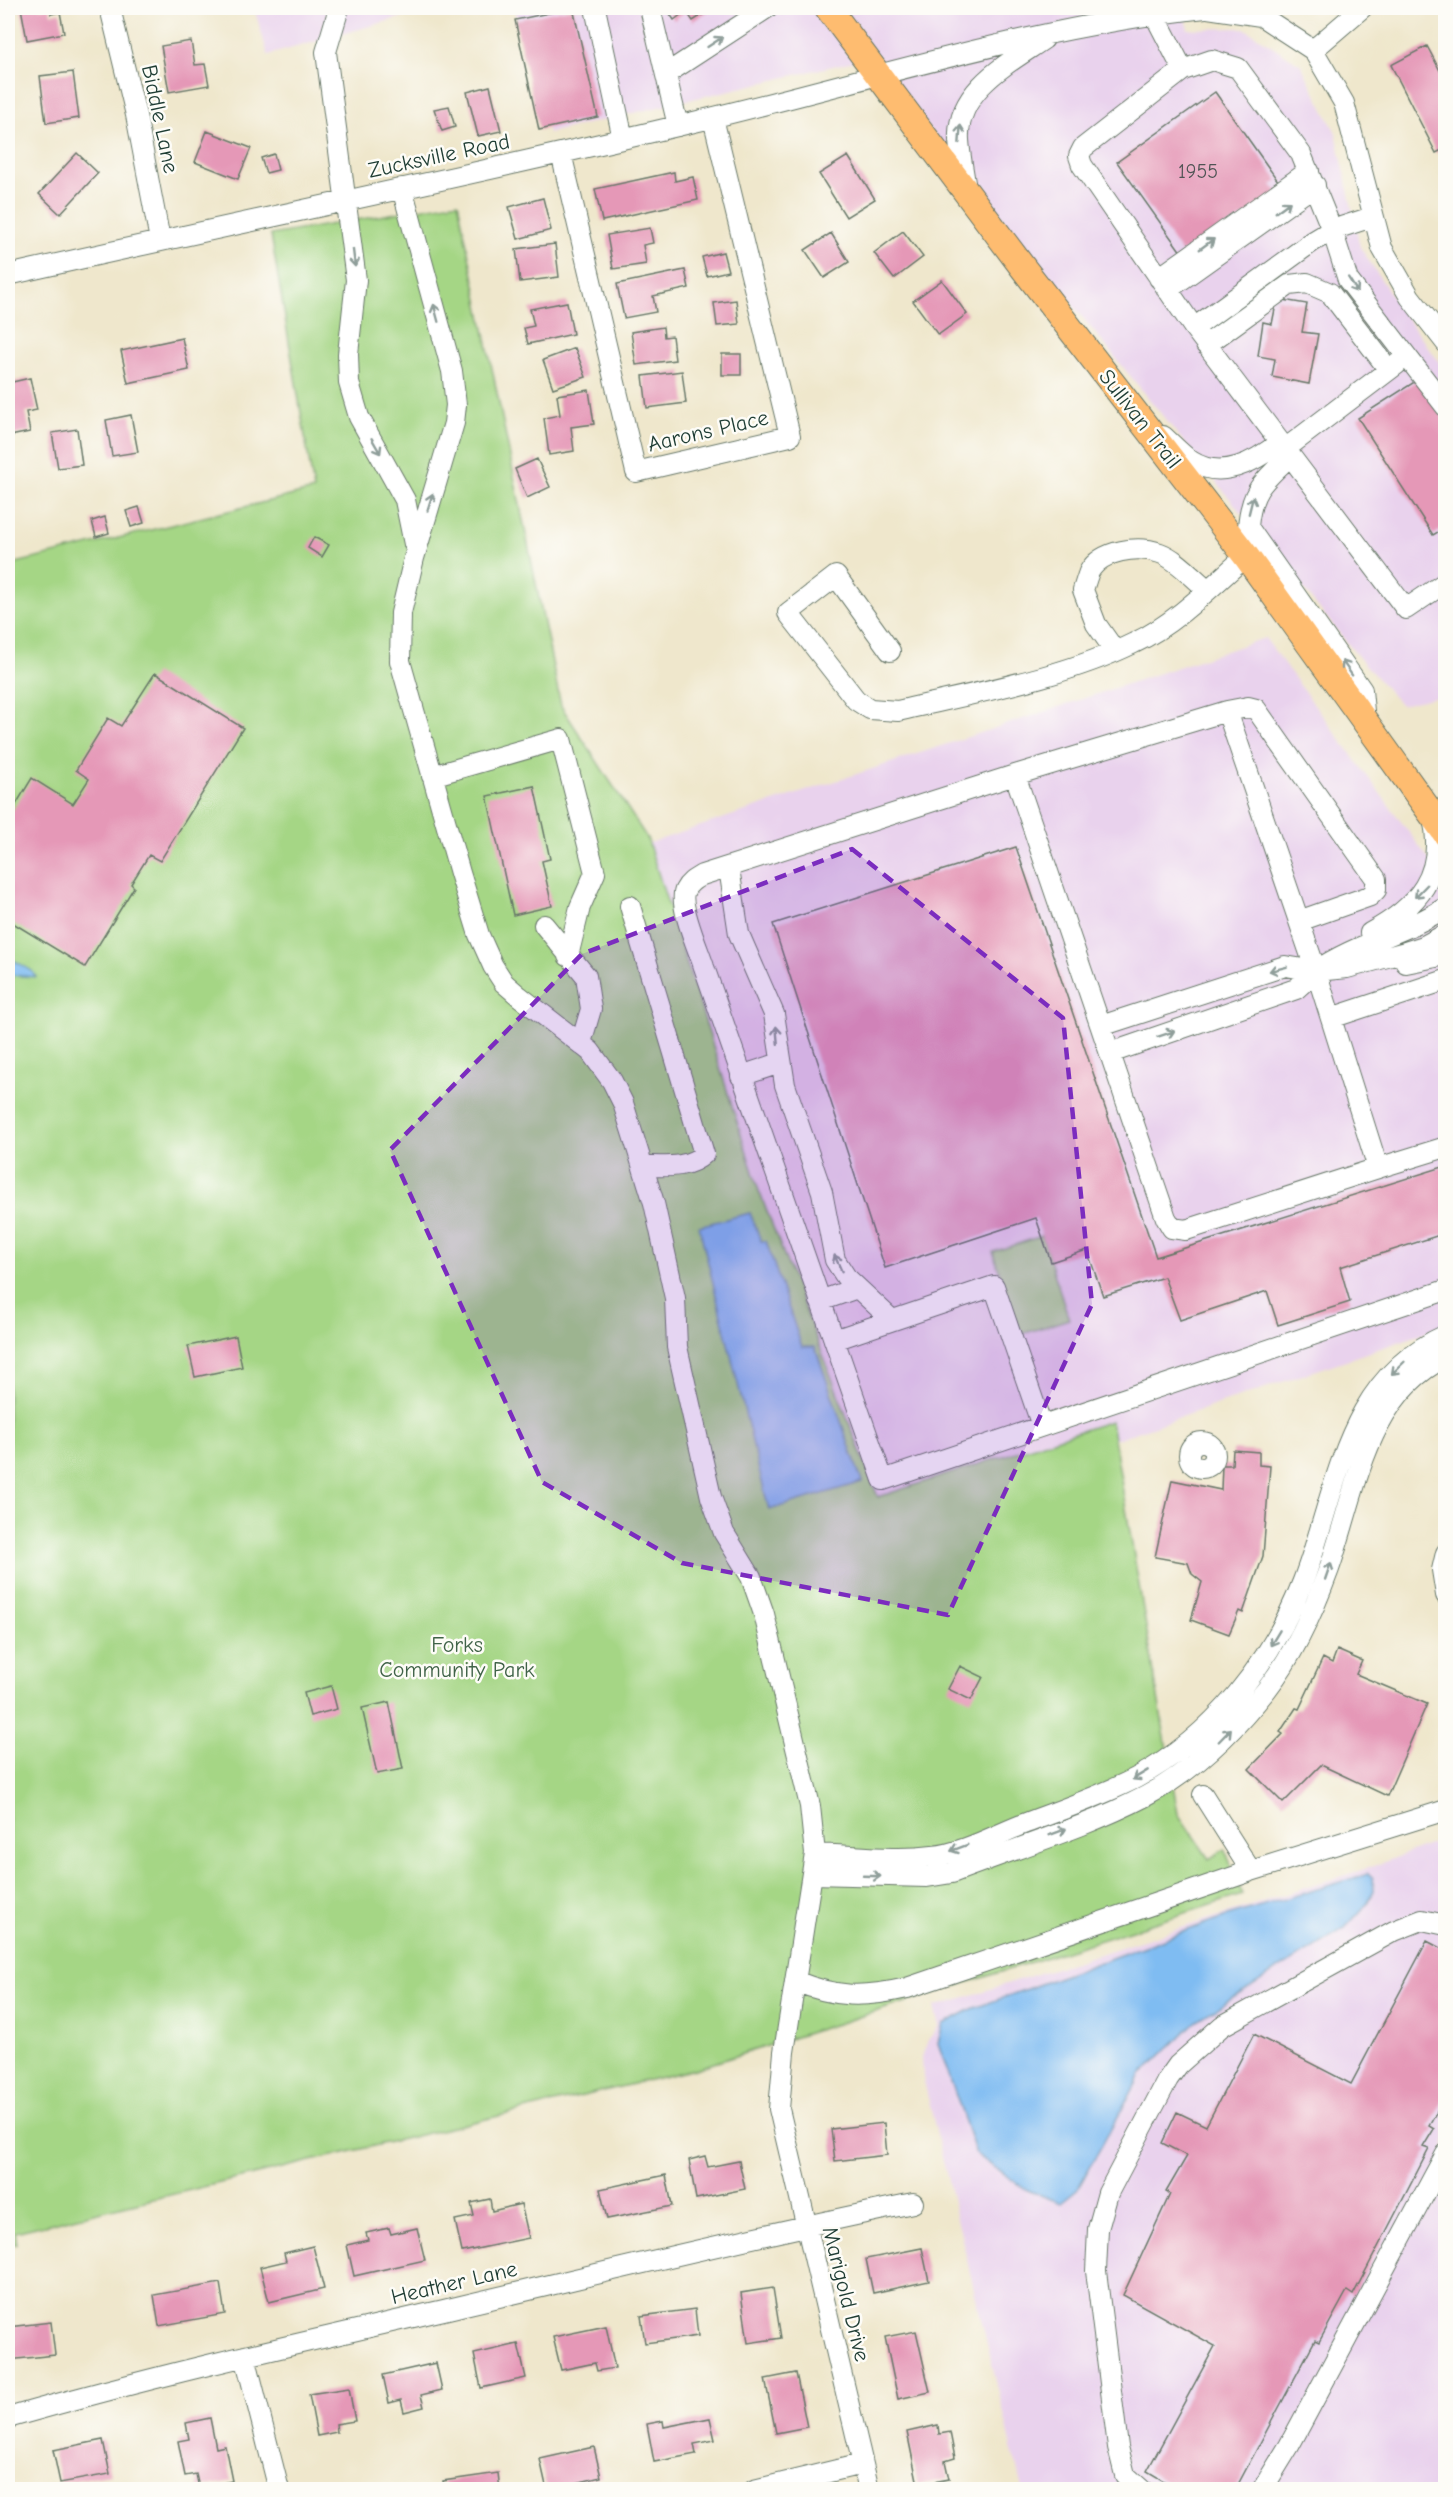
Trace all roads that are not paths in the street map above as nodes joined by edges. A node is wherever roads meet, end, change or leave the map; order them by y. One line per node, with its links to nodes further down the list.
1 (110, 8): 25 (street, Biddle Lane)
2 (339, 8): 22 (street)
3 (595, 8): 17 (street)
4 (650, 8): 13 (street)
5 (767, 8): 13 (street, one-way to 5)
6 (828, 8): 14 (main road, Sullivan Trail)
7 (1207, 8): 9 (street, Zucksville Road); 11 (street, Zucksville Road)
8 (1362, 8): 11 (street)
9 (1152, 10): 10 (street, Zucksville Road); 12 (street)
10 (1054, 32): 14 (street, Zucksville Road); 21 (street, one-way to 10)
11 (1313, 50): 23 (street)
12 (1183, 70): 19 (street); 27 (street)
13 (666, 74): 16 (street)
14 (879, 76): 15 (street, Zucksville Road); 21 (main road, Sullivan Trail)
15 (713, 118): 16 (street, Zucksville Road); 18 (street, Aarons Place)
16 (678, 126): 17 (street, Zucksville Road)
17 (623, 139): 18 (street, Zucksville Road)
18 (561, 153): 20 (street, Zucksville Road)
19 (1312, 178): 24 (street); 27 (street, one-way to 19)
20 (402, 188): 22 (street, Zucksville Road); 37 (street, one-way to 20)
21 (966, 192): 34 (main road, Sullivan Trail)
22 (347, 200): 25 (street, Zucksville Road); 37 (street, one-way to 37)
23 (1372, 217): 24 (street); 29 (street)
24 (1332, 230): 28 (street); 31 (street, one-way to 31)
25 (160, 240): 26 (street, Zucksville Road)
26 (8, 275)
27 (1163, 284): 28 (street)
28 (1194, 328): 30 (street)
29 (1446, 343)
30 (1206, 345): 32 (street); 35 (street)
31 (1405, 357): 32 (street); 33 (street)
32 (1389, 370): 35 (street)
33 (1446, 407)
34 (1131, 408): 35 (street); 36 (main road, Sullivan Trail)
35 (1285, 449): 38 (street); 43 (street, one-way to 35)
36 (1246, 556): 39 (street); 43 (main road, Sullivan Trail)
37 (414, 558): 45 (street, Marigold Drive)
38 (1446, 582)
39 (1208, 590): 41 (street); 41 (street)
40 (890, 651): 41 (street)
41 (1115, 651)
42 (1227, 711): 44 (street); 50 (street); 50 (street)
43 (1365, 722): 46 (main road, Sullivan Trail)
44 (1015, 775): 47 (street); 58 (street)
45 (432, 776): 54 (street); 59 (street, Marigold Drive)
46 (1439, 825): 55 (street, one-way to 55)
47 (729, 868): 61 (street, one-way to 47); 62 (street)
48 (630, 906): 64 (street)
49 (1446, 907): 55 (street)
50 (1299, 921): 55 (street)
51 (544, 924): 54 (street)
52 (1446, 934): 55 (street)
53 (1446, 955): 55 (street)
54 (568, 956): 59 (street)
55 (1316, 971): 57 (street); 58 (street, one-way to 58); 60 (street, one-way to 55)
56 (1446, 980): 57 (street)
57 (1331, 1018): 65 (street)
58 (1101, 1026): 60 (street)
59 (581, 1043): 64 (street, Marigold Drive)
60 (1110, 1053): 65 (street)
61 (780, 1063): 62 (street); 66 (street, one-way to 61)
62 (741, 1076): 68 (street)
63 (1446, 1147): 65 (street)
64 (644, 1166): 82 (street, Marigold Drive)
65 (1378, 1168)
66 (857, 1288): 68 (street); 69 (street)
67 (1446, 1290): 73 (street)
68 (820, 1301): 70 (street)
69 (892, 1320): 70 (street); 73 (street)
70 (834, 1340): 73 (street)
71 (1444, 1340): 74 (street, one-way to 74)
72 (1446, 1357): 75 (street)
73 (1042, 1426)
74 (1347, 1442): 75 (street); 77 (street)
75 (1367, 1449): 79 (street, one-way to 75)
76 (1446, 1553): 78 (street)
77 (1298, 1593): 79 (street); 82 (street, one-way to 82)
78 (1446, 1595)
79 (1317, 1601): 84 (street, one-way to 79)
80 (1203, 1795): 83 (street)
81 (1446, 1810): 83 (street)
82 (815, 1854): 84 (street, Marigold Drive)
83 (1251, 1871): 86 (street)
84 (813, 1874): 86 (street, Marigold Drive)
85 (1446, 1925): 96 (street)
86 (795, 1981): 89 (street, Marigold Drive)
87 (1446, 2154): 97 (street)
88 (913, 2204): 89 (street, Heather Lane)
89 (805, 2226): 90 (street, Heather Lane); 92 (street, Marigold Drive)
90 (245, 2356): 91 (street, Heather Lane); 93 (street)
91 (8, 2418)
92 (862, 2464): 94 (street); 95 (street, Marigold Drive)
93 (279, 2490)
94 (754, 2490)
95 (869, 2490)
96 (1142, 2490)
97 (1262, 2490)

